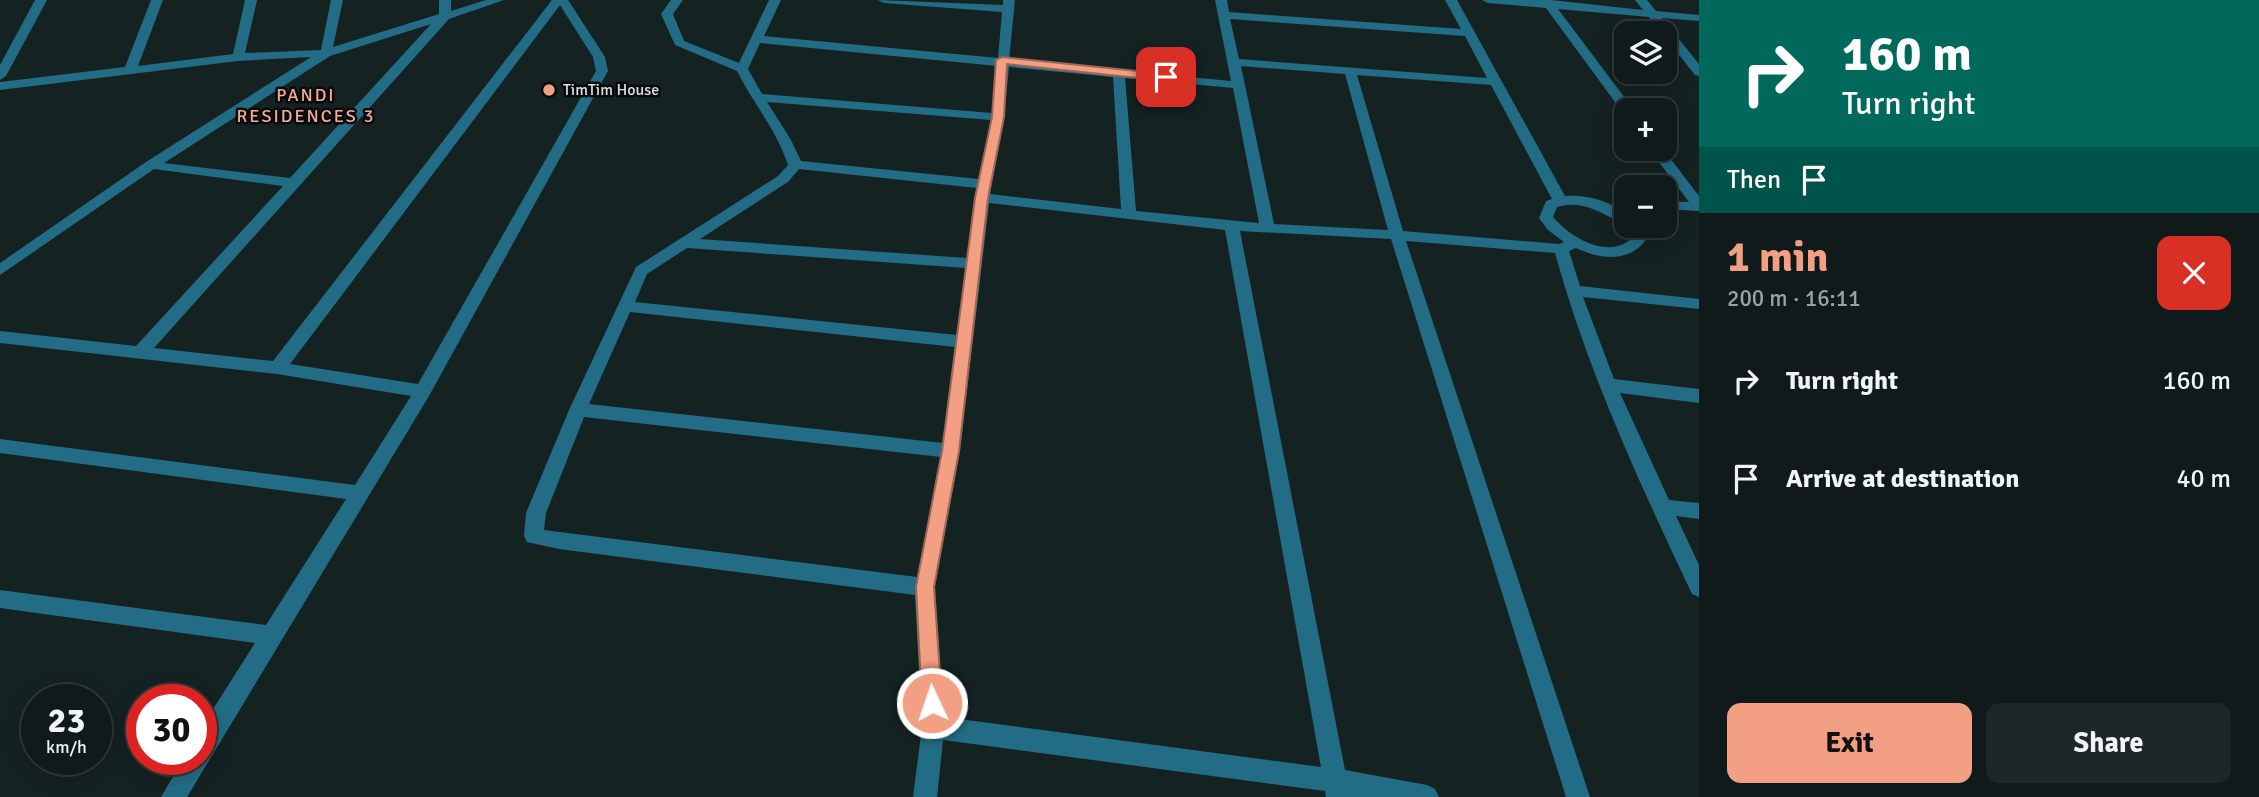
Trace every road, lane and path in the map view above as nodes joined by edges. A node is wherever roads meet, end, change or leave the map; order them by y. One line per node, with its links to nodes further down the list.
1 (41, 0): 32 (street)
2 (157, 0): 28 (street)
3 (251, 0): 24 (street)
4 (337, 0): 23 (street)
5 (445, 0): 19 (street)
6 (498, 0): 19 (street)
7 (560, 0): 63 (street); 65 (street)
8 (677, 0): 27 (street)
9 (775, 0): 22 (street)
10 (884, 0): 16 (street)
11 (1221, 0): 18 (street)
12 (1451, 0): 21 (street)
13 (1488, 0): 15 (street)
14 (1641, 0): 17 (street)
15 (1547, 3): 17 (street); 37 (street)
16 (1008, 5): 25 (street)
17 (1652, 14): 20 (street); 30 (street)
18 (1225, 15): 21 (street); 26 (street)
19 (445, 16): 23 (street); 42 (street)
20 (1699, 18)
21 (1470, 33): 33 (street)
22 (758, 39): 25 (street); 27 (street)
23 (326, 53): 24 (street); 40 (street)
24 (237, 57): 28 (street)
25 (1002, 60): 31 (street); 38 (street)
26 (1233, 62): 29 (street); 34 (street)
27 (742, 69): 36 (street)
28 (130, 71): 35 (street)
29 (1350, 72): 33 (street); 51 (street)
30 (1699, 72)
31 (1119, 73): 34 (street); 48 (street)
32 (0, 76)
33 (1495, 82): 44 (street)
34 (1236, 85): 50 (street)
35 (0, 86)
36 (756, 97): 38 (street); 41 (street)
37 (1619, 98)
38 (998, 117): 43 (street)
39 (1665, 161): 46 (street)
40 (151, 165): 42 (street); 56 (street)
41 (795, 165): 43 (street); 53 (street)
42 (293, 183): 62 (street)
43 (983, 191): 48 (street); 55 (street)
44 (1560, 200): 47 (street); 54 (street)
45 (1677, 205): 46 (street)
46 (1699, 206)
47 (1614, 211)
48 (1129, 215): 49 (street)
49 (1231, 226): 50 (street); 80 (street)
50 (1266, 226): 51 (street)
51 (1397, 235): 54 (street); 84 (street)
52 (1637, 238): 54 (street)
53 (682, 243): 55 (street); 59 (street)
54 (1568, 246): 57 (street)
55 (975, 264): 61 (street)
56 (0, 270)
57 (1572, 291): 58 (street); 64 (street)
58 (1699, 304)
59 (624, 306): 61 (street); 67 (street)
60 (0, 337): 62 (street)
61 (964, 342): 69 (street)
62 (140, 353): 63 (street)
63 (277, 368): 65 (street)
64 (1609, 385): 66 (street); 71 (street)
65 (423, 391): 70 (street)
66 (1699, 396)
67 (578, 410): 69 (street); 73 (street)
68 (0, 446): 70 (street)
69 (951, 451): 73 (street)
70 (359, 493): 76 (street)
71 (1664, 507): 72 (street); 74 (street)
72 (1699, 511)
73 (925, 587): 78 (street)
74 (1699, 588)
75 (0, 599): 76 (street)
76 (272, 636): 77 (street)
77 (217, 725)
78 (933, 727): 80 (street); 82 (street)
79 (187, 775): 81 (street)
80 (1336, 788): 83 (street)
81 (173, 797)
82 (925, 797)
83 (1427, 797)
84 (1578, 797)

